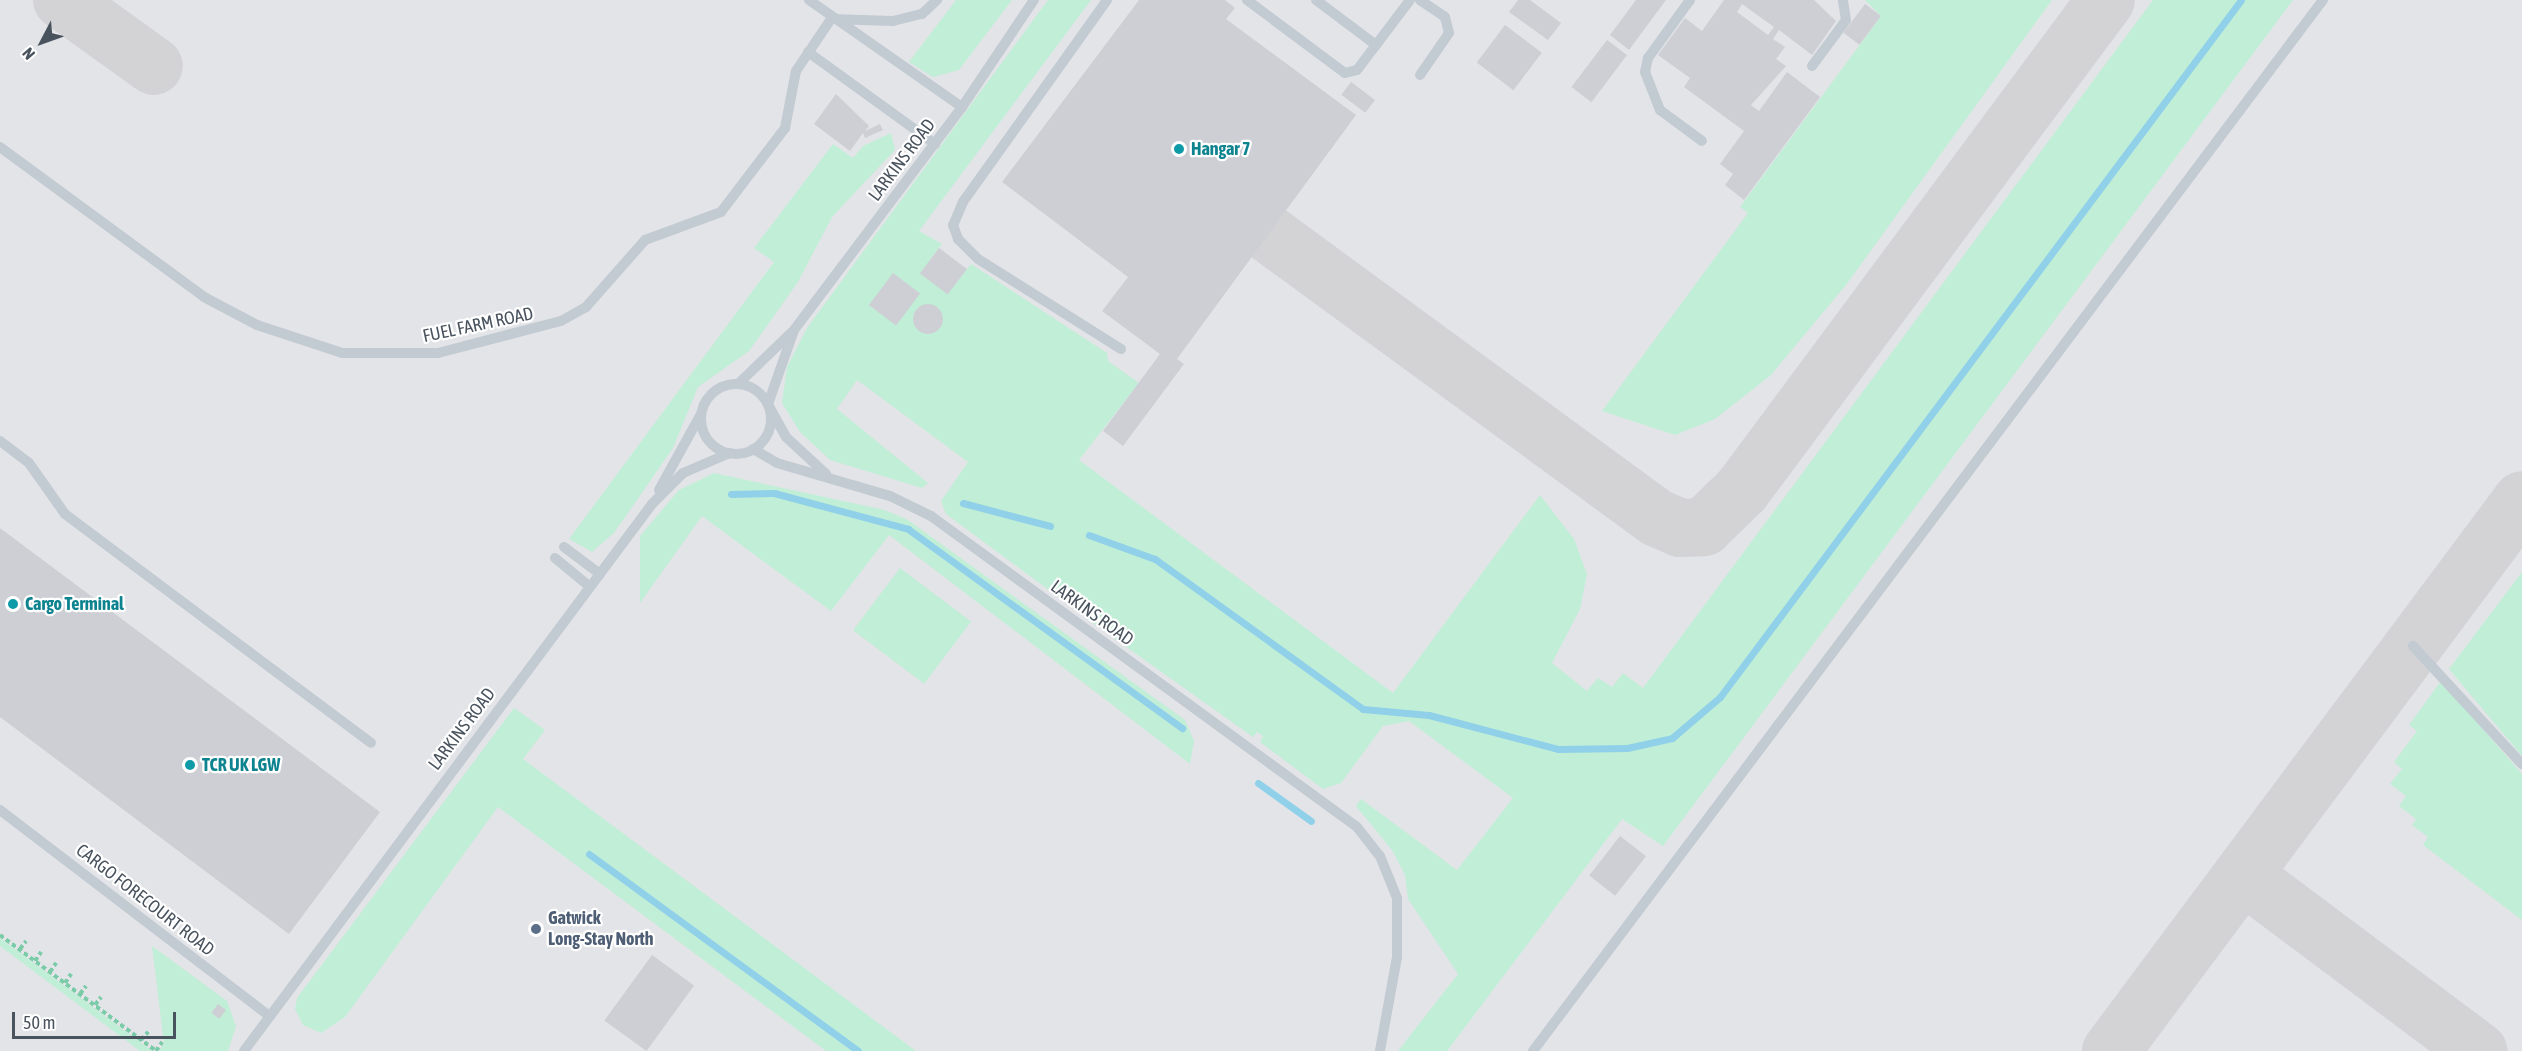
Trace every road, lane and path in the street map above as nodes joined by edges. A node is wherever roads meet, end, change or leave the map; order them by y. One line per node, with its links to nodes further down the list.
1 (809, 0): 12 (lane)
2 (937, 0): 12 (lane)
3 (1034, 0): 17 (lane, LARKINS ROAD)
4 (1107, 0): 22 (lane)
5 (1247, 0): 13 (lane)
6 (1316, 0): 13 (lane)
7 (1410, 0): 13 (lane)
8 (1420, 0): 16 (lane)
9 (1690, 0): 18 (lane)
10 (1843, 0): 15 (lane)
11 (2323, 0): 59 (lane)
12 (831, 19): 14 (lane, FUEL FARM ROAD); 17 (lane)
13 (1376, 45)
14 (808, 52): 19 (lane); 20 (lane, FUEL FARM ROAD)
15 (1812, 66)
16 (1420, 75)
17 (962, 107): 19 (lane, LARKINS ROAD)
18 (1702, 141)
19 (934, 144): 21 (lane, LARKINS ROAD)
20 (0, 147)
21 (794, 330): 23 (lane); 24 (lane, LARKINS ROAD)
22 (1121, 349)
23 (738, 384): 24 (lane); 25 (lane)
24 (768, 404): 27 (lane); 29 (lane)
25 (701, 414): 28 (lane); 30 (lane)
26 (0, 441): 36 (lane)
27 (753, 449): 28 (lane); 29 (lane, LARKINS ROAD)
28 (729, 453): 30 (lane, LARKINS ROAD)
29 (833, 479): 58 (lane, LARKINS ROAD)
30 (652, 504): 33 (lane, LARKINS ROAD)
31 (564, 547): 33 (lane)
32 (555, 558): 34 (lane)
33 (600, 574): 34 (lane, LARKINS ROAD)
34 (590, 587): 52 (lane, LARKINS ROAD)
35 (2413, 646): 37 (lane)
36 (372, 743)
37 (2522, 764)
38 (0, 810): 52 (lane, CARGO FORECOURT ROAD)
39 (0, 934): 41 (path)
40 (26, 941): 41 (path)
41 (20, 950): 43 (path)
42 (41, 952): 43 (path)
43 (35, 961): 45 (path)
44 (56, 963): 45 (path)
45 (50, 972): 47 (path)
46 (71, 974): 47 (path)
47 (65, 983): 49 (path)
48 (86, 986): 49 (path)
49 (80, 994): 51 (path)
50 (101, 997): 51 (path)
51 (95, 1005): 54 (path)
52 (268, 1016): 57 (lane, LARKINS ROAD)
53 (148, 1032): 54 (path)
54 (141, 1040): 56 (path)
55 (162, 1042): 56 (path)
56 (156, 1051)
57 (244, 1051)
58 (1380, 1051)
59 (1533, 1051)

